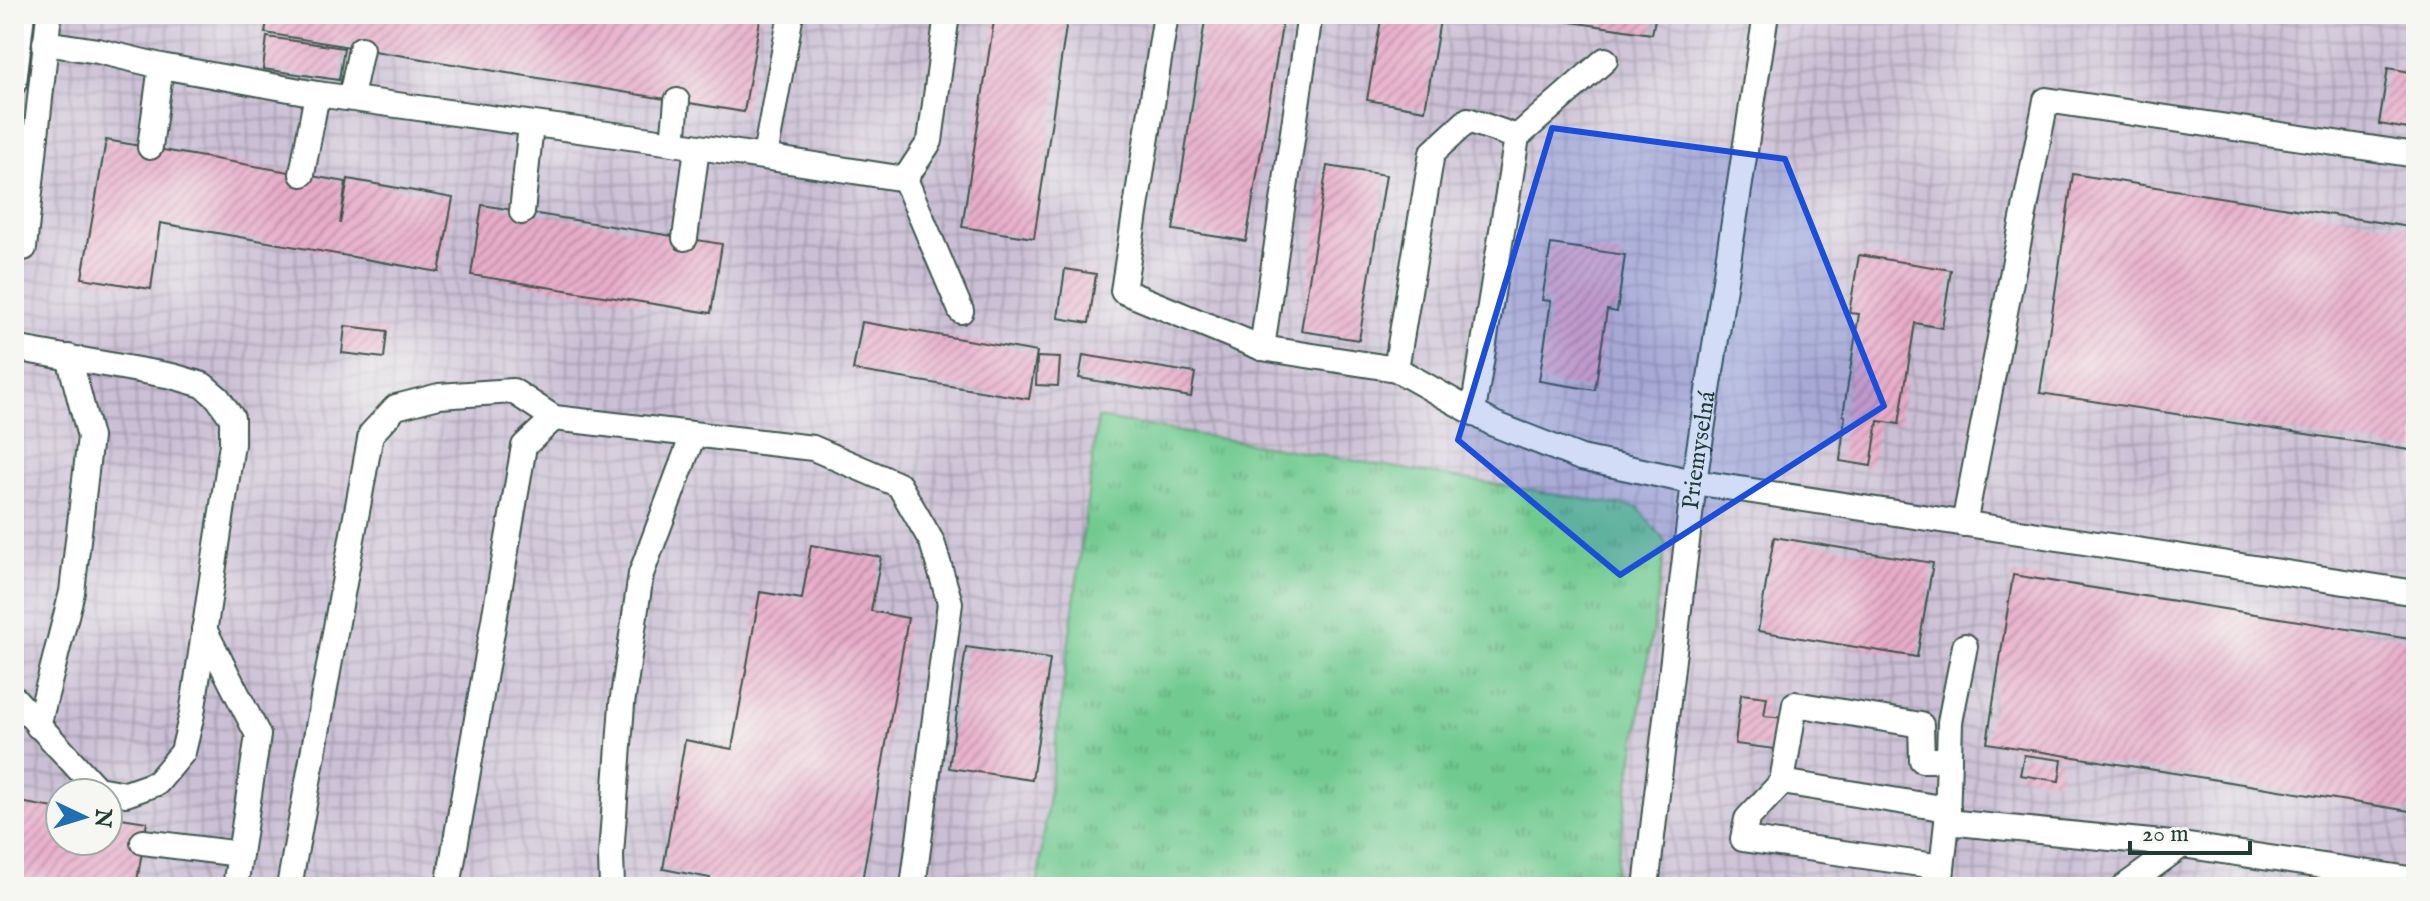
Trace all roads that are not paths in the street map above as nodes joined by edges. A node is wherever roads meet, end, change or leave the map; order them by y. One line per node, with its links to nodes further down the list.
1 (22, 14): 12 (lane)
2 (49, 14): 8 (lane)
3 (791, 14): 22 (lane)
4 (947, 14): 24 (lane)
5 (1166, 14): 30 (lane)
6 (1310, 14): 30 (lane)
7 (1766, 14): 36 (lane, Priemyselná)
8 (45, 43): 11 (lane); 27 (lane)
9 (361, 49): 14 (lane)
10 (1605, 60): 17 (lane)
11 (161, 66): 13 (lane); 19 (lane)
12 (14, 83)
13 (317, 94): 14 (lane); 23 (lane)
14 (351, 97): 16 (lane)
15 (677, 101): 18 (lane)
16 (531, 124): 18 (lane); 25 (lane)
17 (1517, 137): 32 (lane); 33 (lane)
18 (673, 143): 20 (lane)
19 (150, 147)
20 (697, 148): 22 (lane); 26 (lane)
21 (2416, 155): 37 (lane)
22 (765, 156): 24 (lane)
23 (302, 174)
24 (905, 179): 28 (lane)
25 (522, 212)
26 (685, 238)
27 (24, 248)
28 (961, 311)
29 (14, 348): 31 (lane)
30 (1262, 348): 32 (lane)
31 (69, 357): 39 (lane); 42 (lane)
32 (1396, 369): 33 (lane)
33 (1473, 412): 36 (lane)
34 (554, 418): 35 (lane); 52 (lane); 53 (lane)
35 (693, 435): 54 (lane); 55 (lane)
36 (1694, 482): 37 (lane); 56 (lane, Priemyselná)
37 (1964, 524): 38 (lane)
38 (2416, 593)
39 (204, 629): 42 (lane); 48 (lane)
40 (1965, 646): 43 (lane)
41 (14, 698): 42 (lane)
42 (38, 726)
43 (1949, 760): 44 (lane); 45 (lane)
44 (1782, 782): 45 (lane); 49 (lane)
45 (1948, 816): 47 (lane); 49 (lane)
46 (143, 842): 48 (lane)
47 (2182, 845): 50 (lane); 57 (lane)
48 (240, 854): 51 (lane)
49 (1941, 877)
50 (2416, 880)
51 (235, 887)
52 (289, 887)
53 (448, 887)
54 (612, 887)
55 (913, 887)
56 (1646, 887)
57 (2124, 887)

